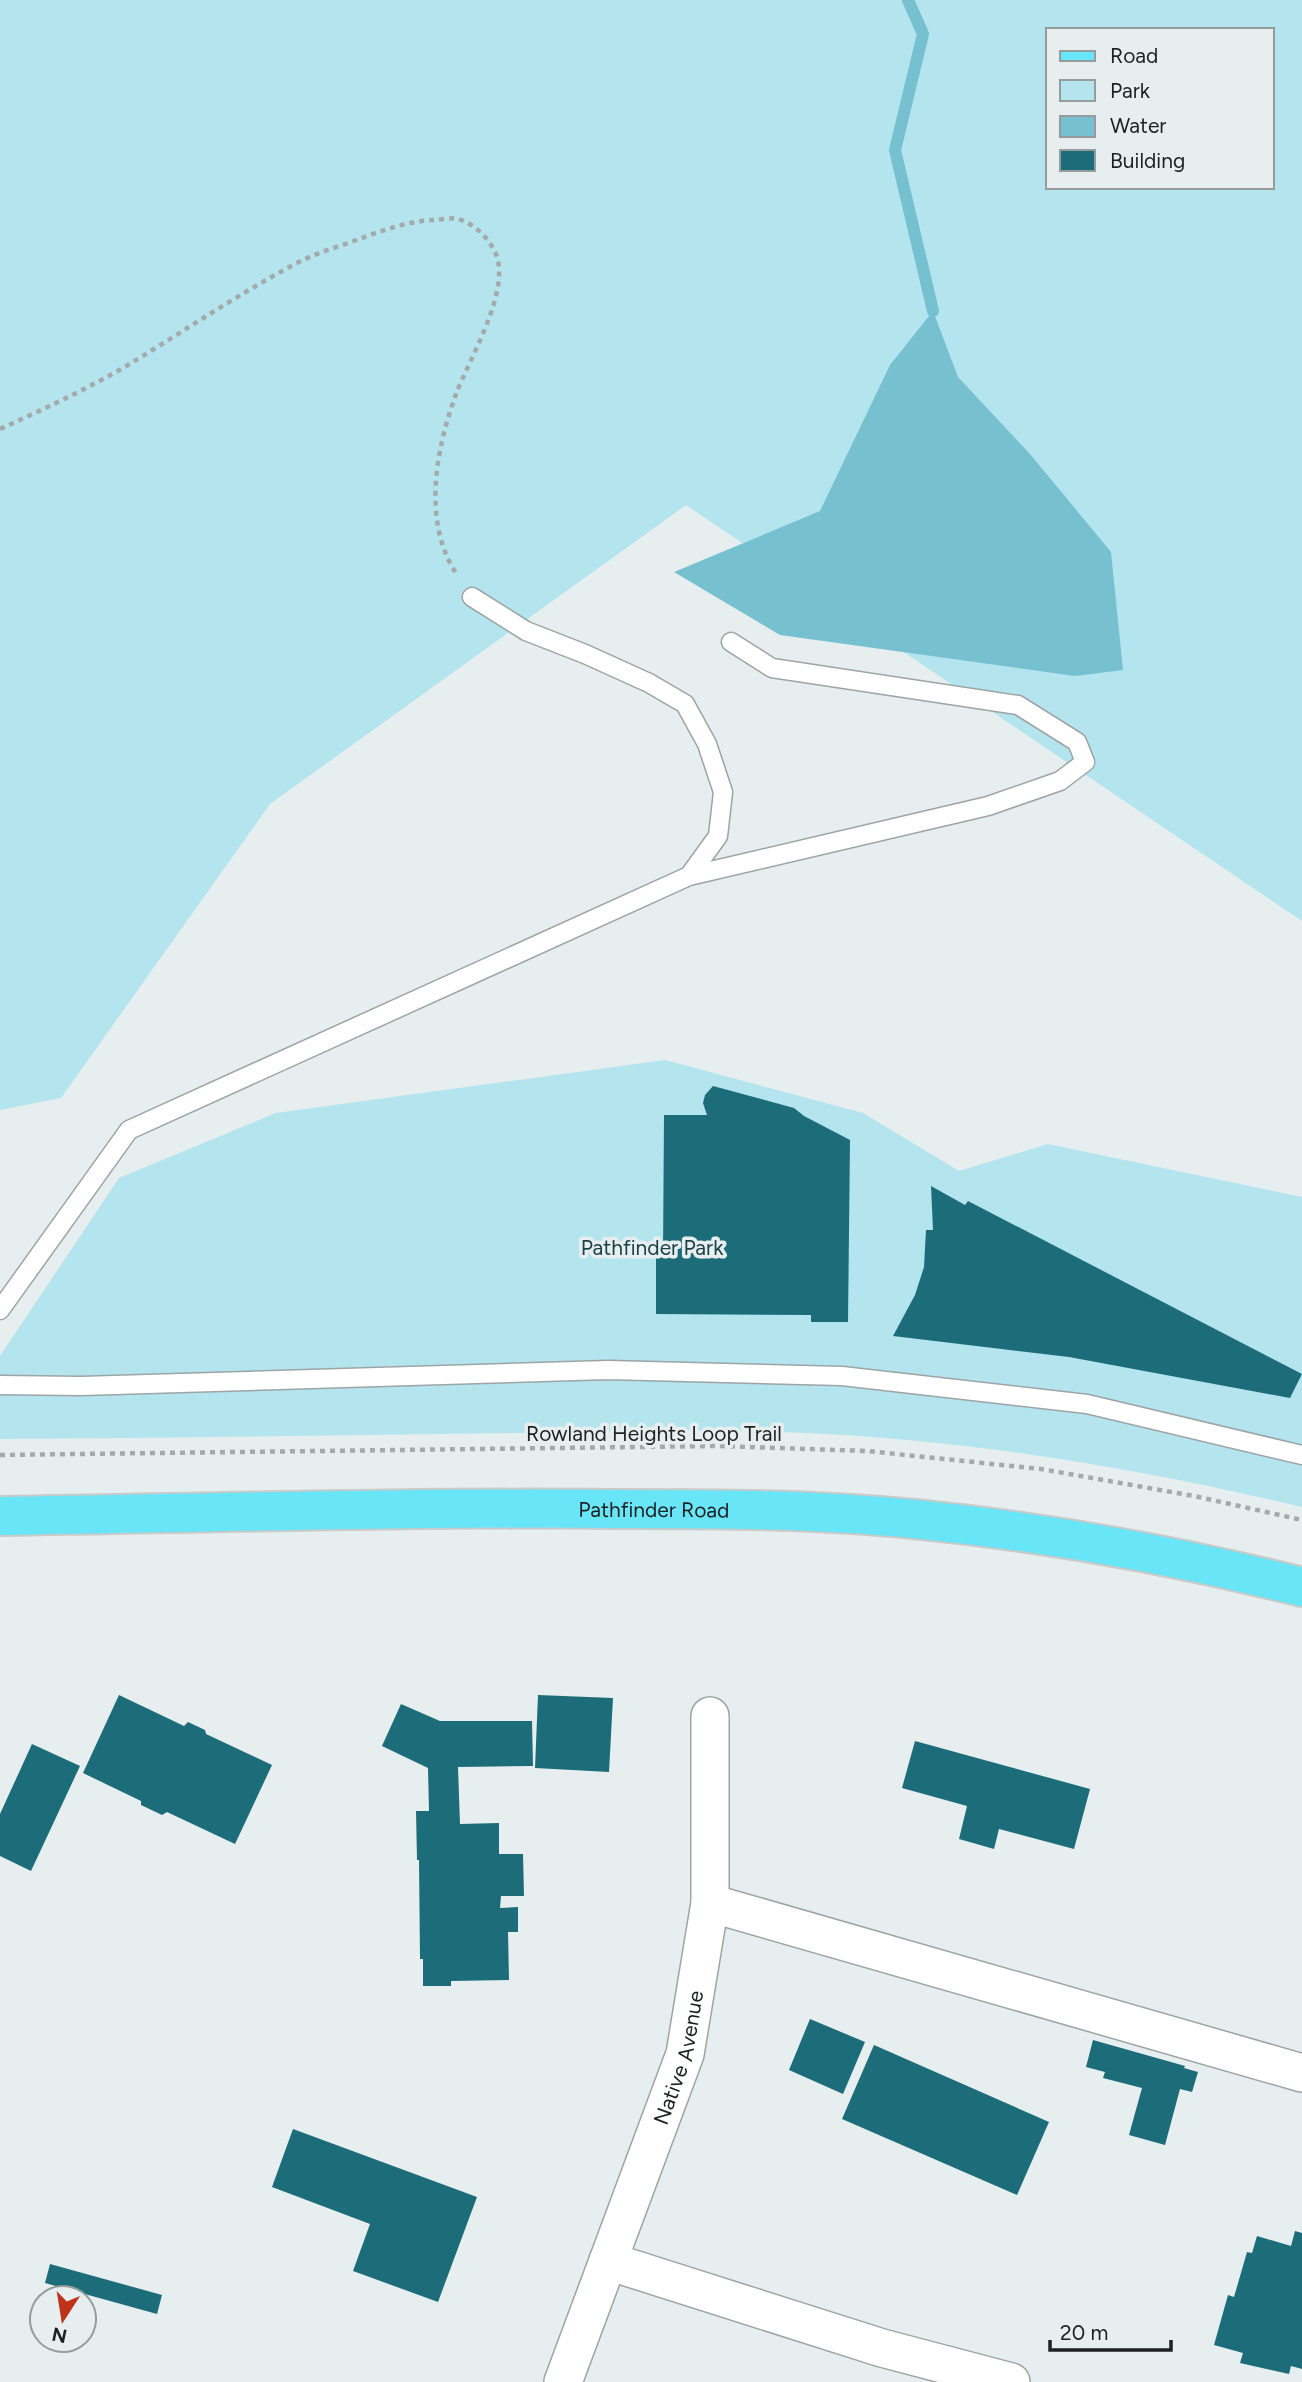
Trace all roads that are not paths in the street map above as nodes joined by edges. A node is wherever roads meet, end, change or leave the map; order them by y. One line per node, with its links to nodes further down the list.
1 (472, 597): 3 (lane)
2 (730, 642): 3 (lane)
3 (689, 876): 4 (lane)
4 (0, 1310)
5 (0, 1385): 6 (lane)
6 (1302, 1455)
7 (0, 1516): 8 (main road, Pathfinder Road)
8 (1302, 1587)
9 (710, 1716): 10 (street, Native Avenue)
10 (710, 1903): 11 (street); 12 (street, Native Avenue)
11 (1302, 2073)
12 (608, 2261): 13 (street, Native Avenue); 14 (street)
13 (563, 2382)
14 (1011, 2382)

